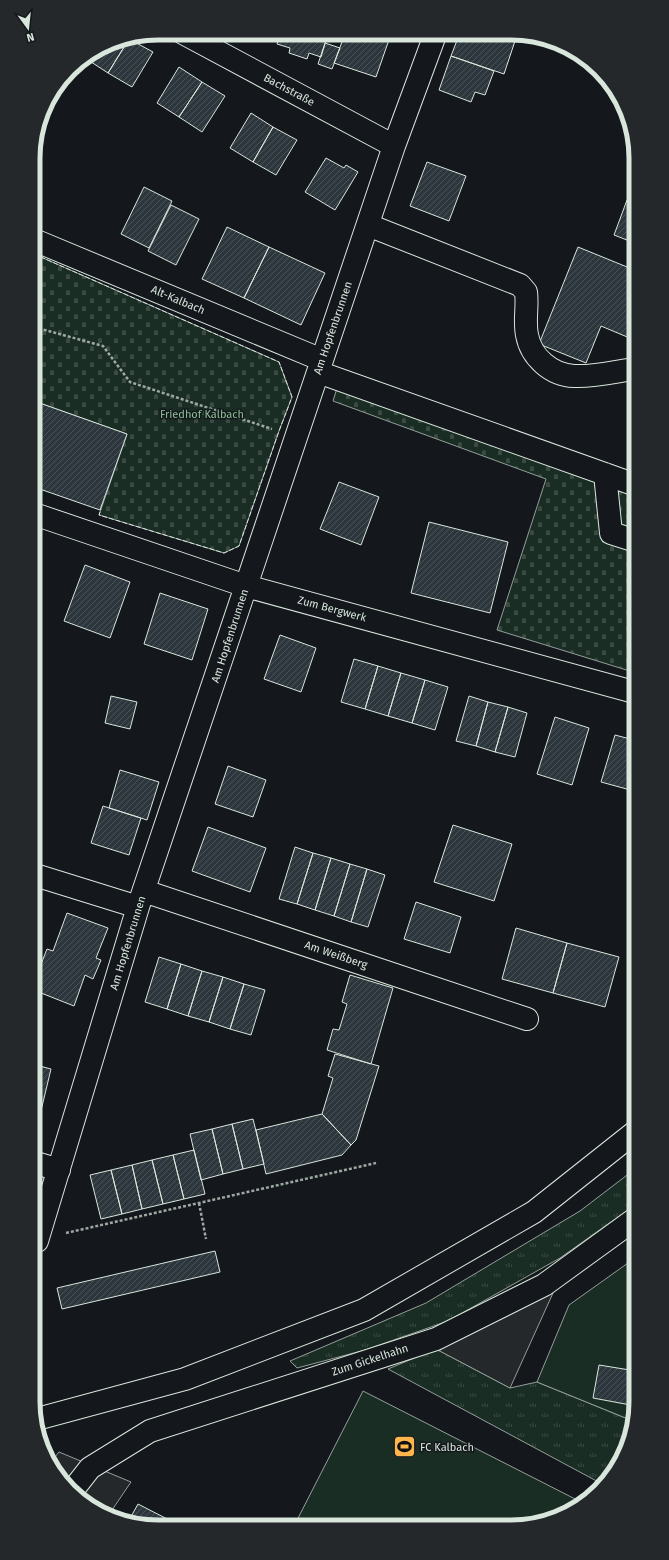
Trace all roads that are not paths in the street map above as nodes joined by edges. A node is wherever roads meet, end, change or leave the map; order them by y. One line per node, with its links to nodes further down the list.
1 (196, 40): 3 (street, Bachstraße)
2 (433, 40): 3 (street, Am Hopfenbrunnen)
3 (394, 146): 4 (street, Am Hopfenbrunnen)
4 (368, 225): 6 (street, Am Hopfenbrunnen); 7 (street)
5 (40, 243): 6 (street, Alt-Kalbach)
6 (320, 366): 8 (street, Alt-Kalbach); 12 (street, Am Hopfenbrunnen)
7 (629, 370)
8 (605, 474): 9 (street, Alt-Kalbach); 11 (street)
9 (629, 483)
10 (40, 516): 12 (street, Zum Bergwerk)
11 (629, 539)
12 (246, 586): 13 (street, Zum Bergwerk); 15 (street, Am Hopfenbrunnen)
13 (629, 691)
14 (40, 876): 15 (street, Am Weißberg)
15 (141, 899): 16 (street, Am Weißberg); 19 (street, Am Hopfenbrunnen)
16 (527, 1019)
17 (629, 1137): 22 (street)
18 (40, 1163): 19 (street)
19 (59, 1170): 21 (street, Am Hopfenbrunnen)
20 (629, 1223): 23 (street, Zum Gickelhahn)
21 (40, 1231)
22 (41, 1418)
23 (76, 1487)

